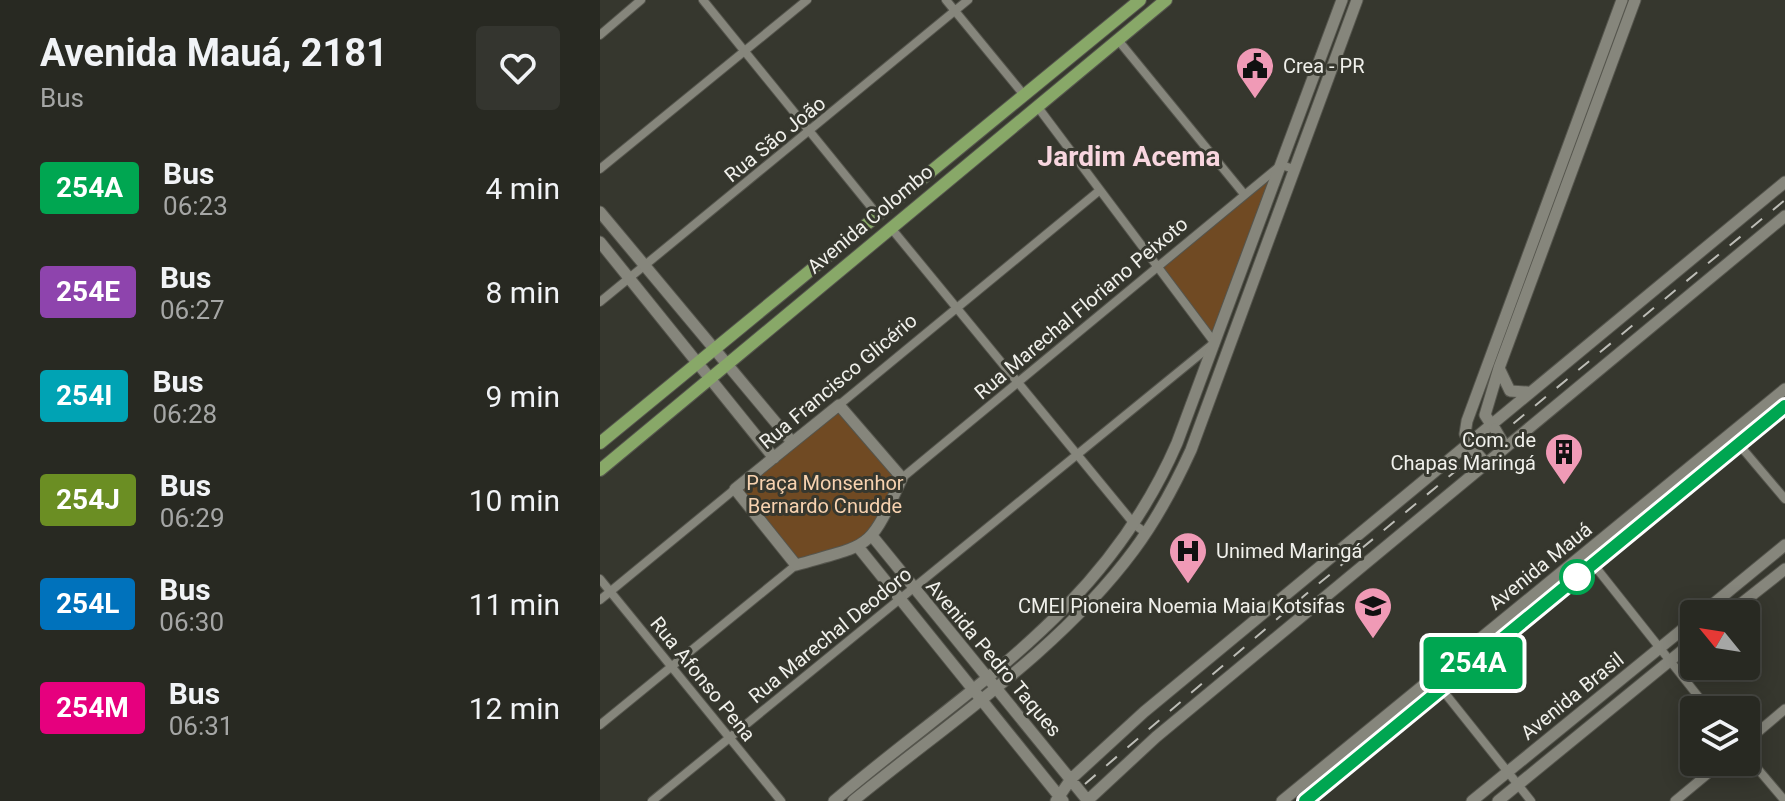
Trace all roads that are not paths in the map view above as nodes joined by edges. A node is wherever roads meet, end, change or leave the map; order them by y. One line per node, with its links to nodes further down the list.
1 (641, 0): 14 (street)
2 (703, 0): 17 (street)
3 (807, 0): 17 (street)
4 (946, 0): 12 (street)
5 (968, 0): 12 (street, Rua São João)
6 (1166, 0): 13 (main road, Avenida Colombo)
7 (1342, 0): 23 (main road)
8 (1357, 0): 26 (main road)
9 (1622, 0): 16 (main road)
10 (1635, 0): 16 (main road)
11 (1138, 2): 13 (main road); 18 (main road, Avenida Colombo)
12 (955, 11): 18 (street); 20 (street, Rua São João)
13 (1137, 25): 15 (main road, Avenida Colombo)
14 (600, 35)
15 (1118, 40): 19 (main road, Avenida Colombo); 30 (street)
16 (1610, 51): 39 (main road)
17 (745, 52): 20 (street); 25 (street)
18 (1024, 95): 21 (main road, Avenida Colombo)
19 (1037, 106): 24 (main road, Avenida Colombo); 29 (street)
20 (811, 131): 32 (street); 37 (street, Rua São João)
21 (955, 152): 22 (main road, Avenida Colombo); 24 (main road)
22 (944, 161): 27 (main road); 32 (main road, Avenida Colombo)
23 (1281, 165): 26 (street); 30 (street, Rua Marechal Floriano Peixoto); 42 (main road)
24 (964, 167): 27 (main road, Avenida Colombo)
25 (600, 169)
26 (1294, 169): 43 (main road)
27 (953, 176): 34 (main road, Avenida Colombo)
28 (1785, 182): 51 (main road)
29 (1100, 190): 36 (street); 41 (street, Rua Francisco Glicério)
30 (1244, 194): 36 (street, Rua Marechal Floriano Peixoto)
31 (600, 212): 37 (main road)
32 (876, 213): 44 (main road, Avenida Colombo)
33 (1785, 216): 59 (main road)
34 (891, 228): 41 (street); 46 (main road, Avenida Colombo)
35 (600, 242): 38 (main road)
36 (1156, 265): 42 (street); 49 (street, Rua Marechal Floriano Peixoto)
37 (644, 266): 38 (street, Rua São João); 44 (main road)
38 (629, 278): 40 (street, Rua São João); 45 (main road)
39 (1522, 292): 47 (main road); 58 (main road)
40 (600, 302)
41 (956, 307): 49 (street); 52 (street, Rua Francisco Glicério)
42 (1214, 342): 43 (street); 61 (street, Rua Marechal Deodoro); 68 (main road)
43 (1229, 347): 69 (main road)
44 (715, 349): 45 (main road, Avenida Colombo); 46 (main road)
45 (697, 363): 48 (main road); 57 (main road, Avenida Colombo)
46 (728, 364): 48 (main road, Avenida Colombo); 56 (main road)
47 (1499, 368): 51 (main road); 54 (main road)
48 (710, 379): 62 (main road); 64 (main road, Avenida Colombo)
49 (1017, 382): 61 (street); 65 (street, Rua Marechal Floriano Peixoto)
50 (1785, 389): 55 (main road, Avenida Mauá)
51 (1528, 392): 54 (main road)
52 (839, 405): 56 (main road, Rua Francisco Glicério); 65 (main road)
53 (1785, 406): 60 (main road, Avenida Mauá)
54 (1492, 426): 58 (main road); 59 (main road, bridge)
55 (1731, 434): 60 (street); 73 (main road, Avenida Mauá)
56 (792, 442): 62 (main road, Rua Francisco Glicério)
57 (600, 443)
58 (1470, 444): 63 (main road, bridge); 103 (main road)
59 (1501, 445): 63 (main road)
60 (1739, 445): 67 (street); 74 (main road, Avenida Mauá)
61 (1077, 454): 68 (street); 78 (street, Rua Marechal Deodoro)
62 (774, 458): 66 (main road, Rua Francisco Glicério)
63 (1485, 460): 111 (main road)
64 (600, 470)
65 (902, 478): 70 (main road)
66 (735, 489): 75 (main road); 79 (street, Rua Francisco Glicério)
67 (1785, 499)
68 (1135, 525): 69 (street); 85 (main road)
69 (1146, 533): 85 (main road)
70 (873, 537): 72 (main road); 78 (main road, Avenida Pedro Taques)
71 (1785, 545): 82 (main road)
72 (859, 548): 75 (main road); 80 (main road, Avenida Pedro Taques)
73 (1585, 553): 74 (street); 90 (main road, Avenida Mauá)
74 (1593, 564): 86 (street); 92 (main road, Avenida Mauá)
75 (796, 565): 89 (street)
76 (1785, 569): 83 (main road)
77 (600, 579): 79 (street, Rua Afonso Pena)
78 (912, 588): 80 (street, Rua Marechal Deodoro); 91 (main road, Avenida Pedro Taques)
79 (611, 592): 81 (street, Rua Francisco Glicério); 89 (street, Rua Afonso Pena)
80 (899, 599): 93 (main road, Avenida Pedro Taques); 99 (street, Rua Marechal Deodoro)
81 (600, 600)
82 (1718, 600)
83 (1746, 600)
84 (1680, 631): 86 (main road, Avenida Brasil)
85 (1049, 632): 91 (main road)
86 (1660, 647): 88 (street); 100 (main road, Avenida Brasil)
87 (1680, 652): 88 (main road, Avenida Brasil)
88 (1669, 660): 94 (street); 104 (main road, Avenida Brasil)
89 (671, 666): 96 (street); 99 (street, Rua Afonso Pena)
90 (1432, 677): 92 (street); 106 (main road, Avenida Mauá)
91 (992, 681): 93 (main road); 103 (main road, Avenida Pedro Taques)
92 (1441, 689): 100 (street); 112 (main road, Avenida Mauá)
93 (976, 694): 98 (main road); 105 (main road, Avenida Pedro Taques)
94 (1698, 696)
95 (1785, 709): 97 (street)
96 (600, 725)
97 (1760, 730)
98 (925, 735): 109 (main road); 110 (main road)
99 (730, 737): 107 (street, Rua Marechal Deodoro); 108 (street, Rua Afonso Pena)
100 (1507, 772): 104 (street); 113 (main road, Avenida Brasil)
101 (1760, 772): 117 (street)
102 (1705, 776): 116 (street)
103 (1071, 779): 105 (main road); 111 (main road, Avenida Pedro Taques)
104 (1517, 785): 114 (main road, Avenida Brasil); 115 (street)
105 (1060, 800)
106 (1286, 800)
107 (652, 801)
108 (781, 801)
109 (834, 801)
110 (853, 801)
111 (1088, 801)
112 (1305, 801)
113 (1472, 801)
114 (1498, 801)
115 (1531, 801)
116 (1675, 801)
117 (1785, 801)

